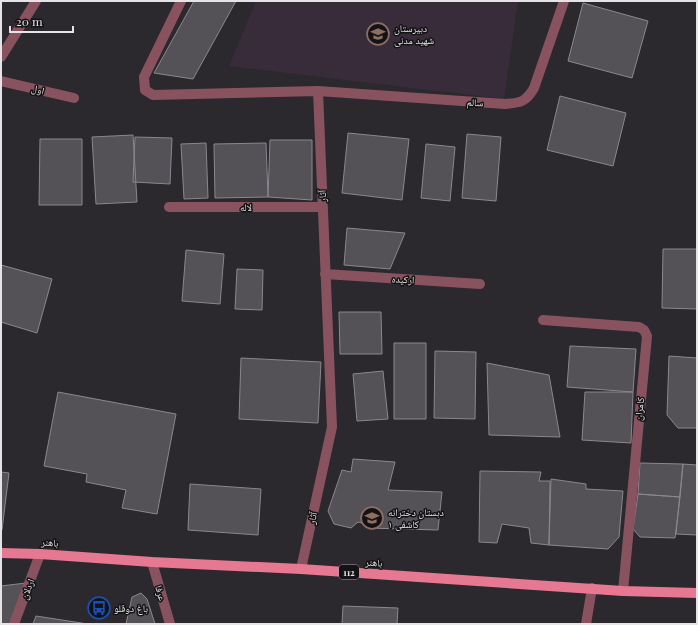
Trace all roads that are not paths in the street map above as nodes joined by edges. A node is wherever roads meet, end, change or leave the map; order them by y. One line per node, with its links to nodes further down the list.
1 (36, 1): 4 (street)
2 (181, 1): 6 (street)
3 (564, 1): 6 (street, سالم)
4 (1, 56)
5 (1, 81): 7 (street, اول)
6 (318, 91): 9 (street, آثار)
7 (74, 98)
8 (169, 207): 9 (street, لاله)
9 (322, 207): 10 (street, آثار)
10 (325, 274): 11 (street, ارکیده); 16 (street, آثار)
11 (480, 284)
12 (543, 320): 18 (street, کامران)
13 (1, 553): 14 (main road, باهنر / 112)
14 (40, 554): 15 (main road, باهنر / 112); 20 (street, اردلان)
15 (152, 562): 16 (main road, باهنر / 112); 21 (street, عرفا)
16 (302, 569): 17 (main road, باهنر / 112)
17 (592, 588): 18 (main road, باهنر / 112); 22 (street)
18 (623, 591): 19 (main road, باهنر / 112)
19 (697, 593)
20 (14, 624)
21 (170, 624)
22 (586, 624)

